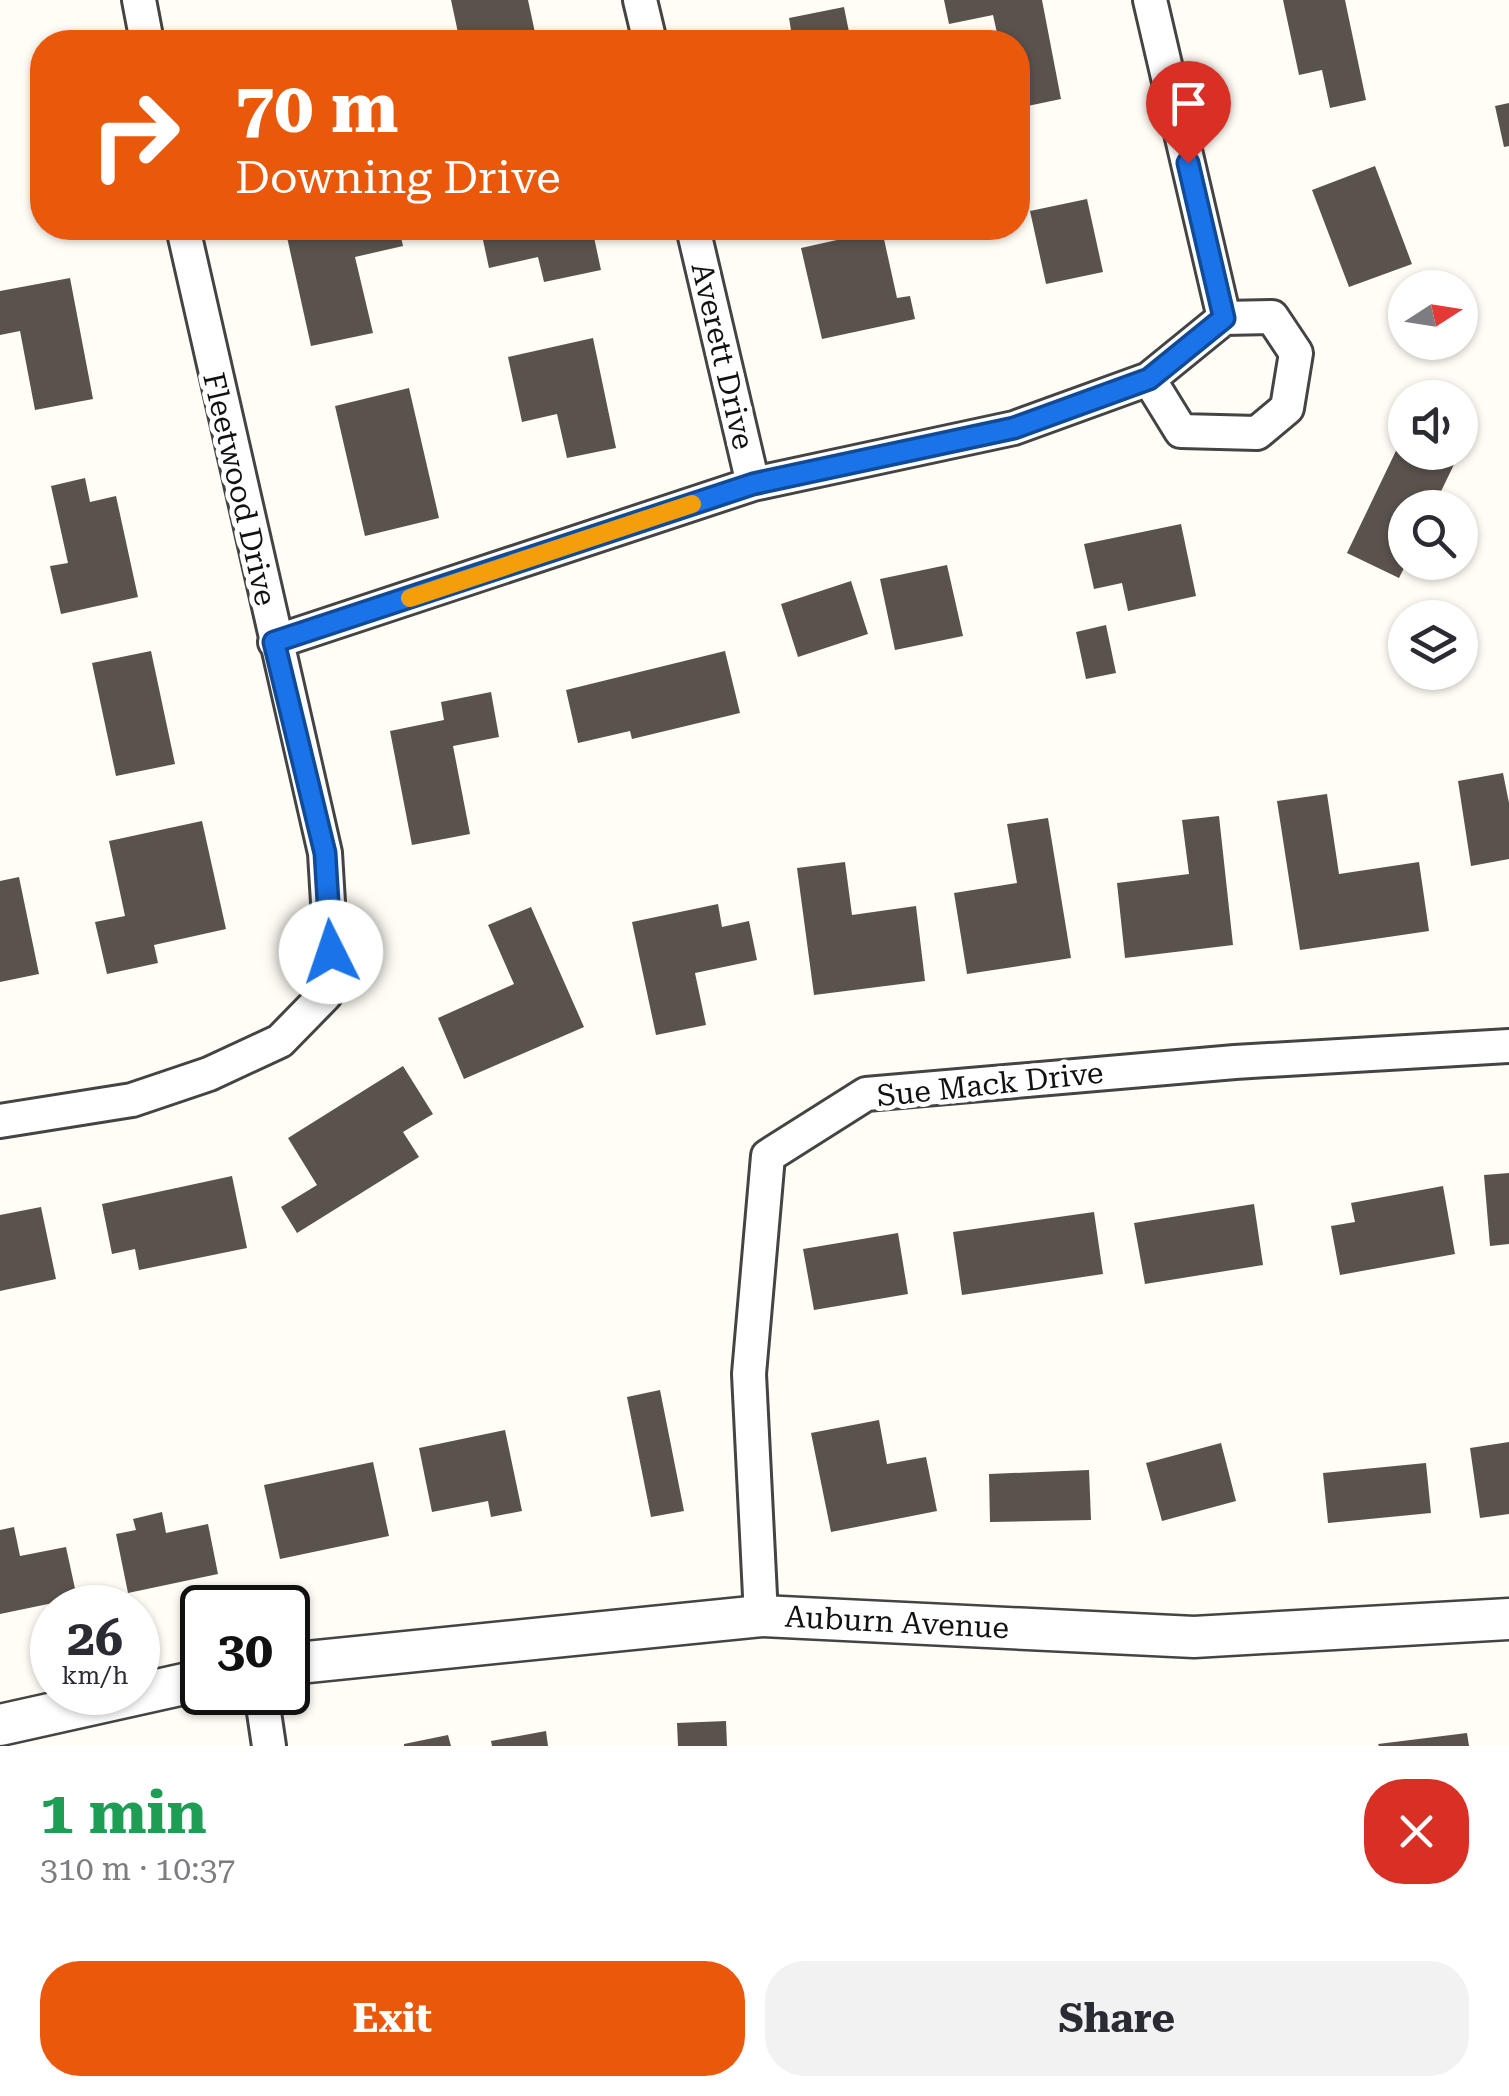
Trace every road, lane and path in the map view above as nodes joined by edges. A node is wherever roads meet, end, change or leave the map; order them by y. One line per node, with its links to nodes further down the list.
1 (139, 0): 4 (street)
2 (640, 0): 5 (street)
3 (1150, 0): 8 (street)
4 (145, 30)
5 (647, 30)
6 (186, 240): 11 (street, Fleetwood Drive)
7 (696, 240): 10 (street, Averett Drive)
8 (1224, 318): 9 (street); 9 (street)
9 (1149, 379): 10 (street)
10 (753, 484): 11 (street)
11 (274, 642): 13 (street, Fleetwood Drive)
12 (1509, 1046): 14 (street, Sue Mack Drive)
13 (0, 1121)
14 (761, 1616): 15 (street, Auburn Avenue); 16 (street, Auburn Avenue)
15 (1509, 1620)
16 (310, 1662)
17 (180, 1685): 19 (street)
18 (264, 1715): 20 (street)
19 (0, 1725)
20 (269, 1746)

